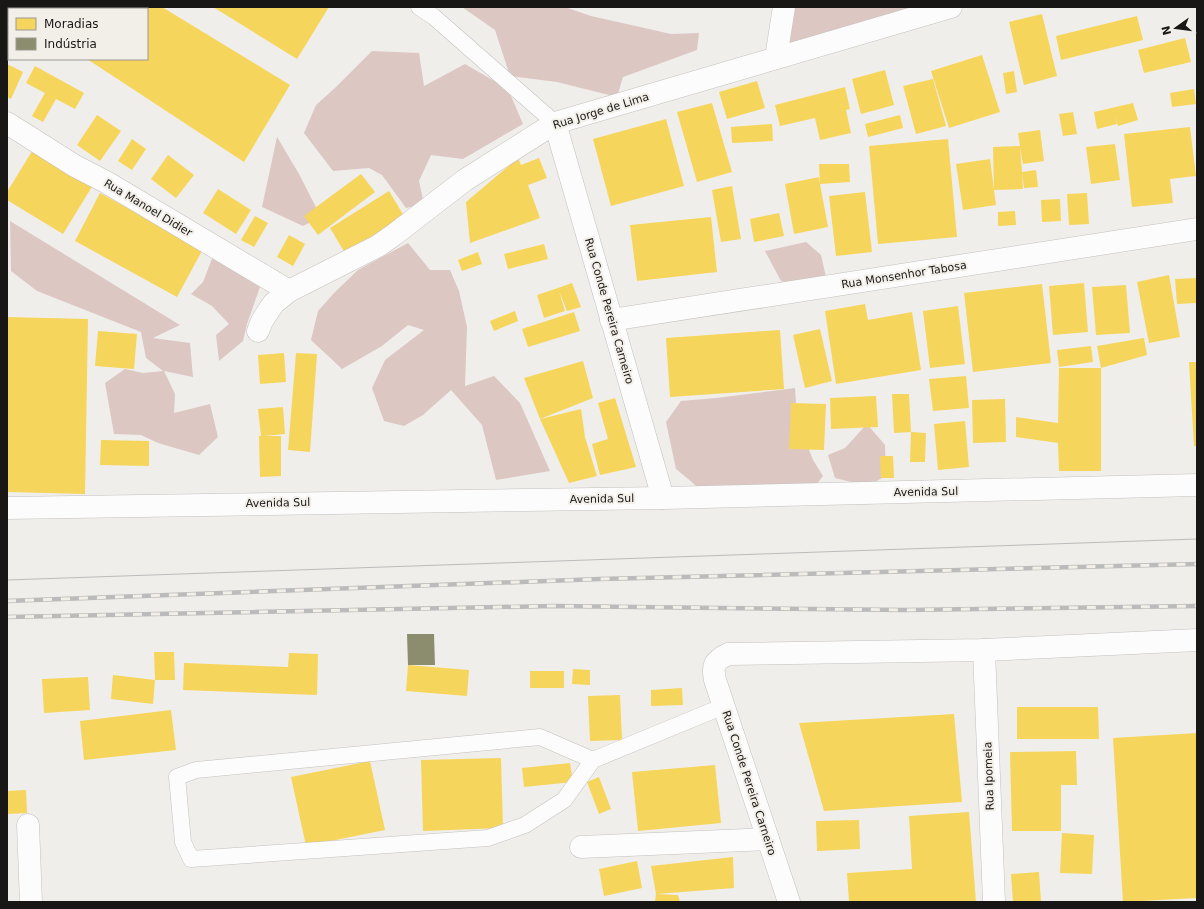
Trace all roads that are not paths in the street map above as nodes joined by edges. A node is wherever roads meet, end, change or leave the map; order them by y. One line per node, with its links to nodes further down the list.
1 (419, 7): 6 (lane)
2 (784, 7): 4 (street)
3 (951, 7): 4 (street, Rua Jorge de Lima)
4 (776, 58): 6 (street, Rua Jorge de Lima)
5 (7, 123): 8 (street, Rua Manoel Didier)
6 (556, 123): 8 (street, Rua Jorge de Lima); 9 (street, Rua Conde Pereira Carneiro)
7 (1197, 229): 9 (street, Rua Monsenhor Tabosa)
8 (289, 291): 10 (street, Rua Jorge de Lima)
9 (611, 320): 12 (street, Rua Conde Pereira Carneiro)
10 (258, 331)
11 (1197, 485): 12 (street, Avenida Sul)
12 (663, 498): 13 (street, Avenida Sul)
13 (7, 508)
14 (1197, 640): 15 (street)
15 (984, 650): 16 (street, Rua Conde Pereira Carneiro); 23 (street, Rua Ipomeia)
16 (724, 706): 17 (lane); 19 (street, Rua Conde Pereira Carneiro)
17 (593, 760): 17 (lane)
18 (28, 826): 21 (street)
19 (768, 839): 20 (street); 22 (street, Rua Conde Pereira Carneiro)
20 (581, 847)
21 (31, 902)
22 (789, 902)
23 (994, 902)

